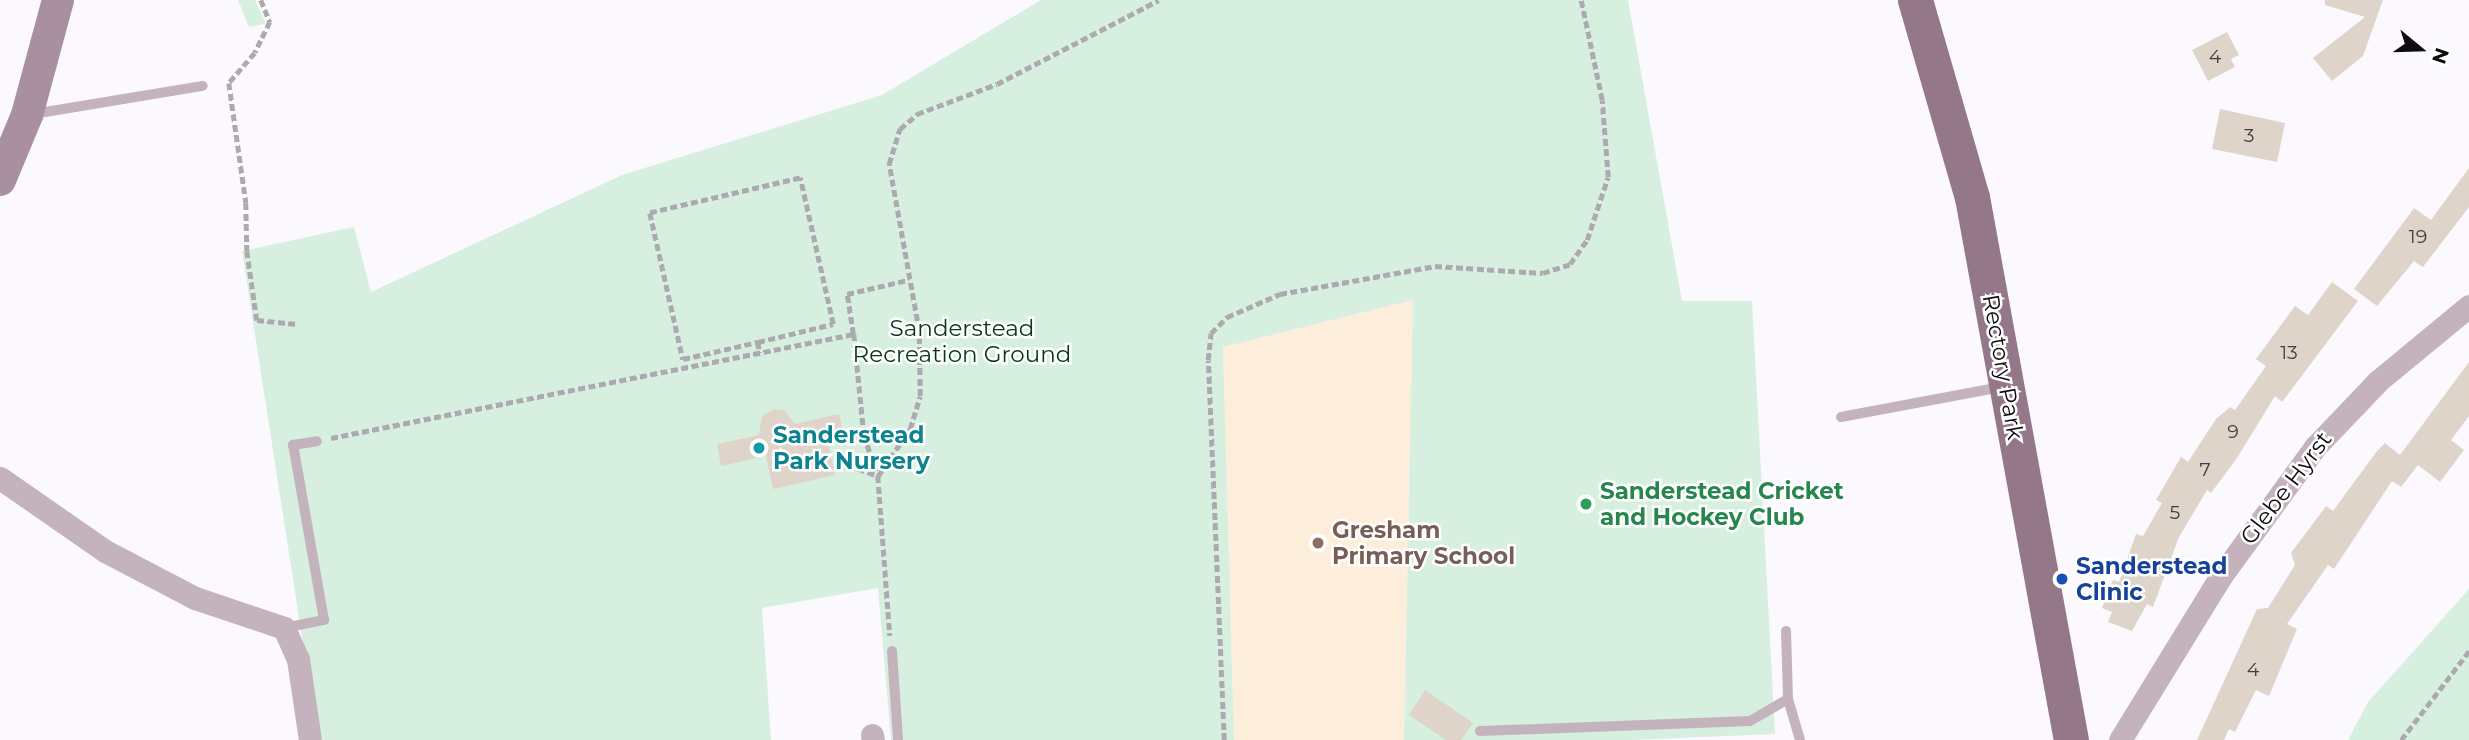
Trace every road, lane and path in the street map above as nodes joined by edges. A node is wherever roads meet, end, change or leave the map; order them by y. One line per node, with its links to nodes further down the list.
1 (58, 0): 7 (street)
2 (261, 0): 11 (path)
3 (1159, 0): 9 (path)
4 (1581, 0): 29 (path)
5 (1915, 0): 15 (main road, Rectory Park)
6 (203, 86): 7 (lane)
7 (27, 115): 8 (street)
8 (0, 180)
9 (908, 280): 12 (path); 19 (path)
10 (2469, 306): 32 (street, Glebe Hyrst)
11 (297, 324)
12 (853, 334): 14 (path); 19 (path)
13 (758, 342): 13 (path); 14 (path)
14 (760, 353): 17 (path)
15 (2007, 386): 16 (lane); 31 (main road, Rectory Park)
16 (1841, 417)
17 (317, 441): 21 (lane)
18 (848, 465): 19 (path)
19 (878, 476): 23 (path)
20 (0, 478): 21 (street)
21 (284, 628): 27 (street)
22 (1786, 631): 25 (lane)
23 (892, 651): 28 (lane)
24 (2469, 651): 33 (path)
25 (1788, 699): 26 (lane); 30 (lane)
26 (1480, 731)
27 (310, 740)
28 (898, 740)
29 (1224, 740)
30 (1800, 740)
31 (2071, 740)
32 (2120, 740)
33 (2401, 740)

